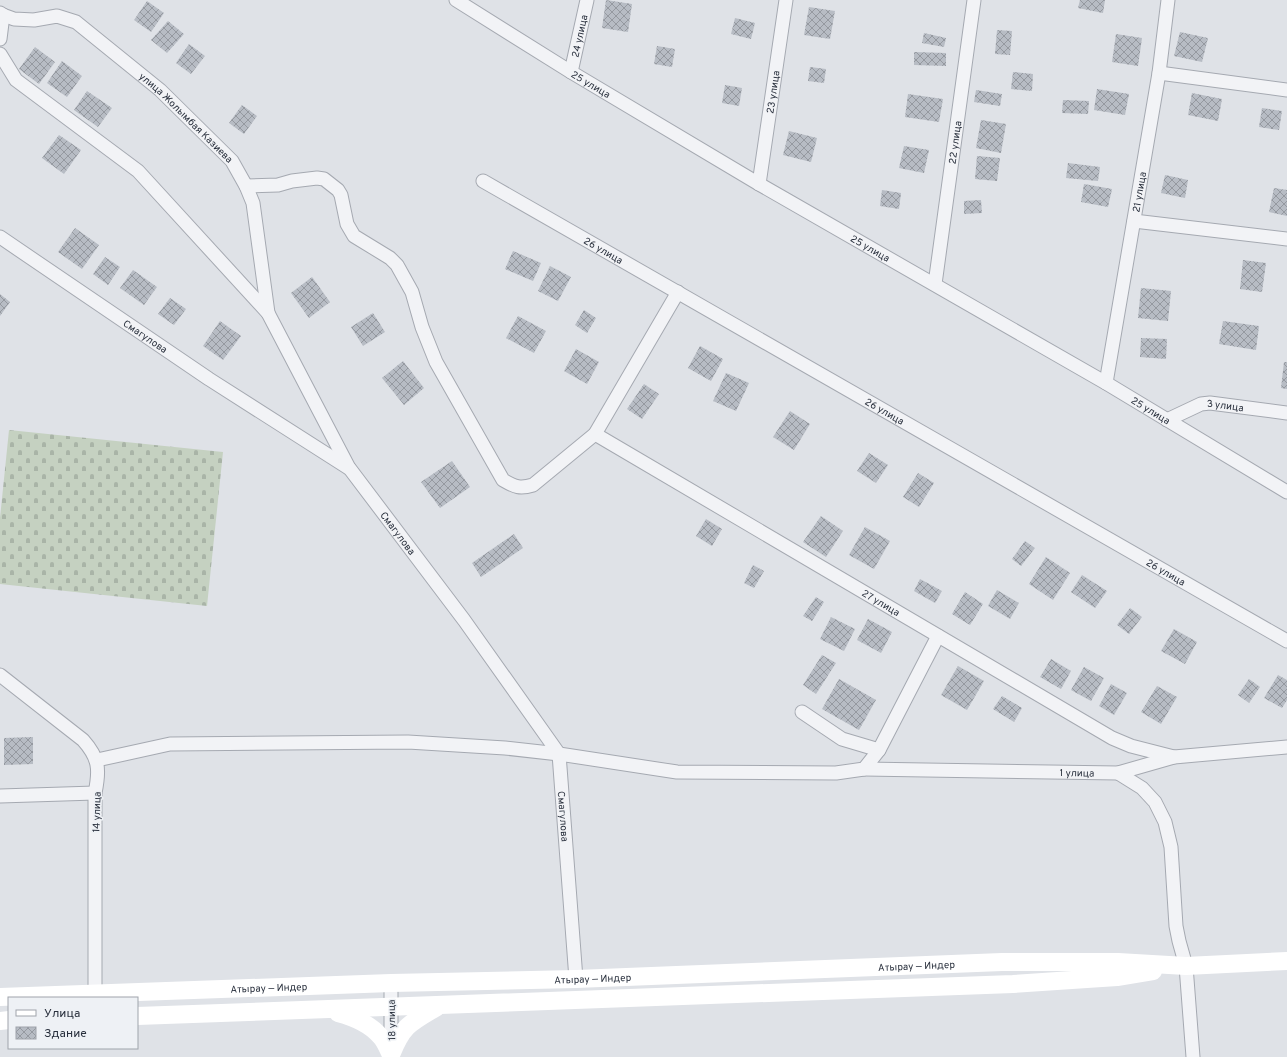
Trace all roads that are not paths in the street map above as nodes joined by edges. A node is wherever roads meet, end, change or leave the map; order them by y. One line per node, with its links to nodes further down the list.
1 (456, 0): 9 (street, 25 улица)
2 (587, 0): 9 (street, 24 улица)
3 (786, 0): 13 (street, 23 улица)
4 (974, 0): 18 (street, 22 улица)
5 (1168, 0): 10 (street, 21 улица)
6 (2, 14): 7 (street, улица Жолымбая Казиева); 14 (street, улица Жолымбая Казиева)
7 (0, 39)
8 (0, 54): 20 (street, улица Жолымбая Казиева)
9 (571, 72): 13 (street, 25 улица)
10 (1159, 73): 11 (street); 15 (street, 21 улица)
11 (1287, 90)
12 (483, 181): 19 (street, 26 улица)
13 (759, 184): 18 (street, 25 улица)
14 (246, 186): 20 (street, улица Жолымбая Казиева); 24 (street)
15 (1134, 220): 17 (street); 21 (street, 21 улица)
16 (0, 237): 25 (street, Смагулова)
17 (1287, 239)
18 (935, 284): 21 (street, 25 улица)
19 (678, 292): 24 (street); 28 (street, 26 улица)
20 (268, 313): 25 (street, улица Жолымбая Казиева)
21 (1106, 383): 23 (street, 25 улица)
22 (1287, 414): 23 (street, 3 улица)
23 (1167, 420): 26 (street, 25 улица)
24 (595, 434): 27 (street, 27 улица)
25 (350, 469): 33 (street, Смагулова)
26 (1287, 492)
27 (938, 636): 32 (street); 34 (street, 27 улица)
28 (1287, 641)
29 (0, 675): 35 (street)
30 (802, 712): 32 (street)
31 (1287, 747): 34 (street, 1 улица)
32 (879, 750): 36 (street)
33 (559, 754): 35 (street, 1 улица); 36 (street, 1 улица); 42 (street, Смагулова)
34 (1174, 757): 37 (street, 1 улица)
35 (97, 760): 38 (street, 14 улица)
36 (864, 769): 37 (street, 1 улица)
37 (1118, 773): 41 (street)
38 (95, 793): 39 (street); 44 (street, 14 улица)
39 (0, 796)
40 (1287, 961): 41 (main road, Атырау — Индер)
41 (1186, 966): 42 (main road, Атырау — Индер); 46 (main road, Атырау — Индер); 51 (street)
42 (576, 979): 43 (main road, Атырау — Индер)
43 (391, 983): 44 (main road, Атырау — Индер); 47 (street, 18 улица)
44 (95, 994): 45 (main road, Атырау — Индер)
45 (0, 997)
46 (439, 1006): 47 (main road, Атырау — Индер); 50 (main road)
47 (391, 1008): 48 (main road, Атырау — Индер); 50 (street, 18 улица)
48 (326, 1010): 49 (main road, Атырау — Индер); 50 (main road)
49 (138, 1016)
50 (391, 1056)
51 (1193, 1057)

